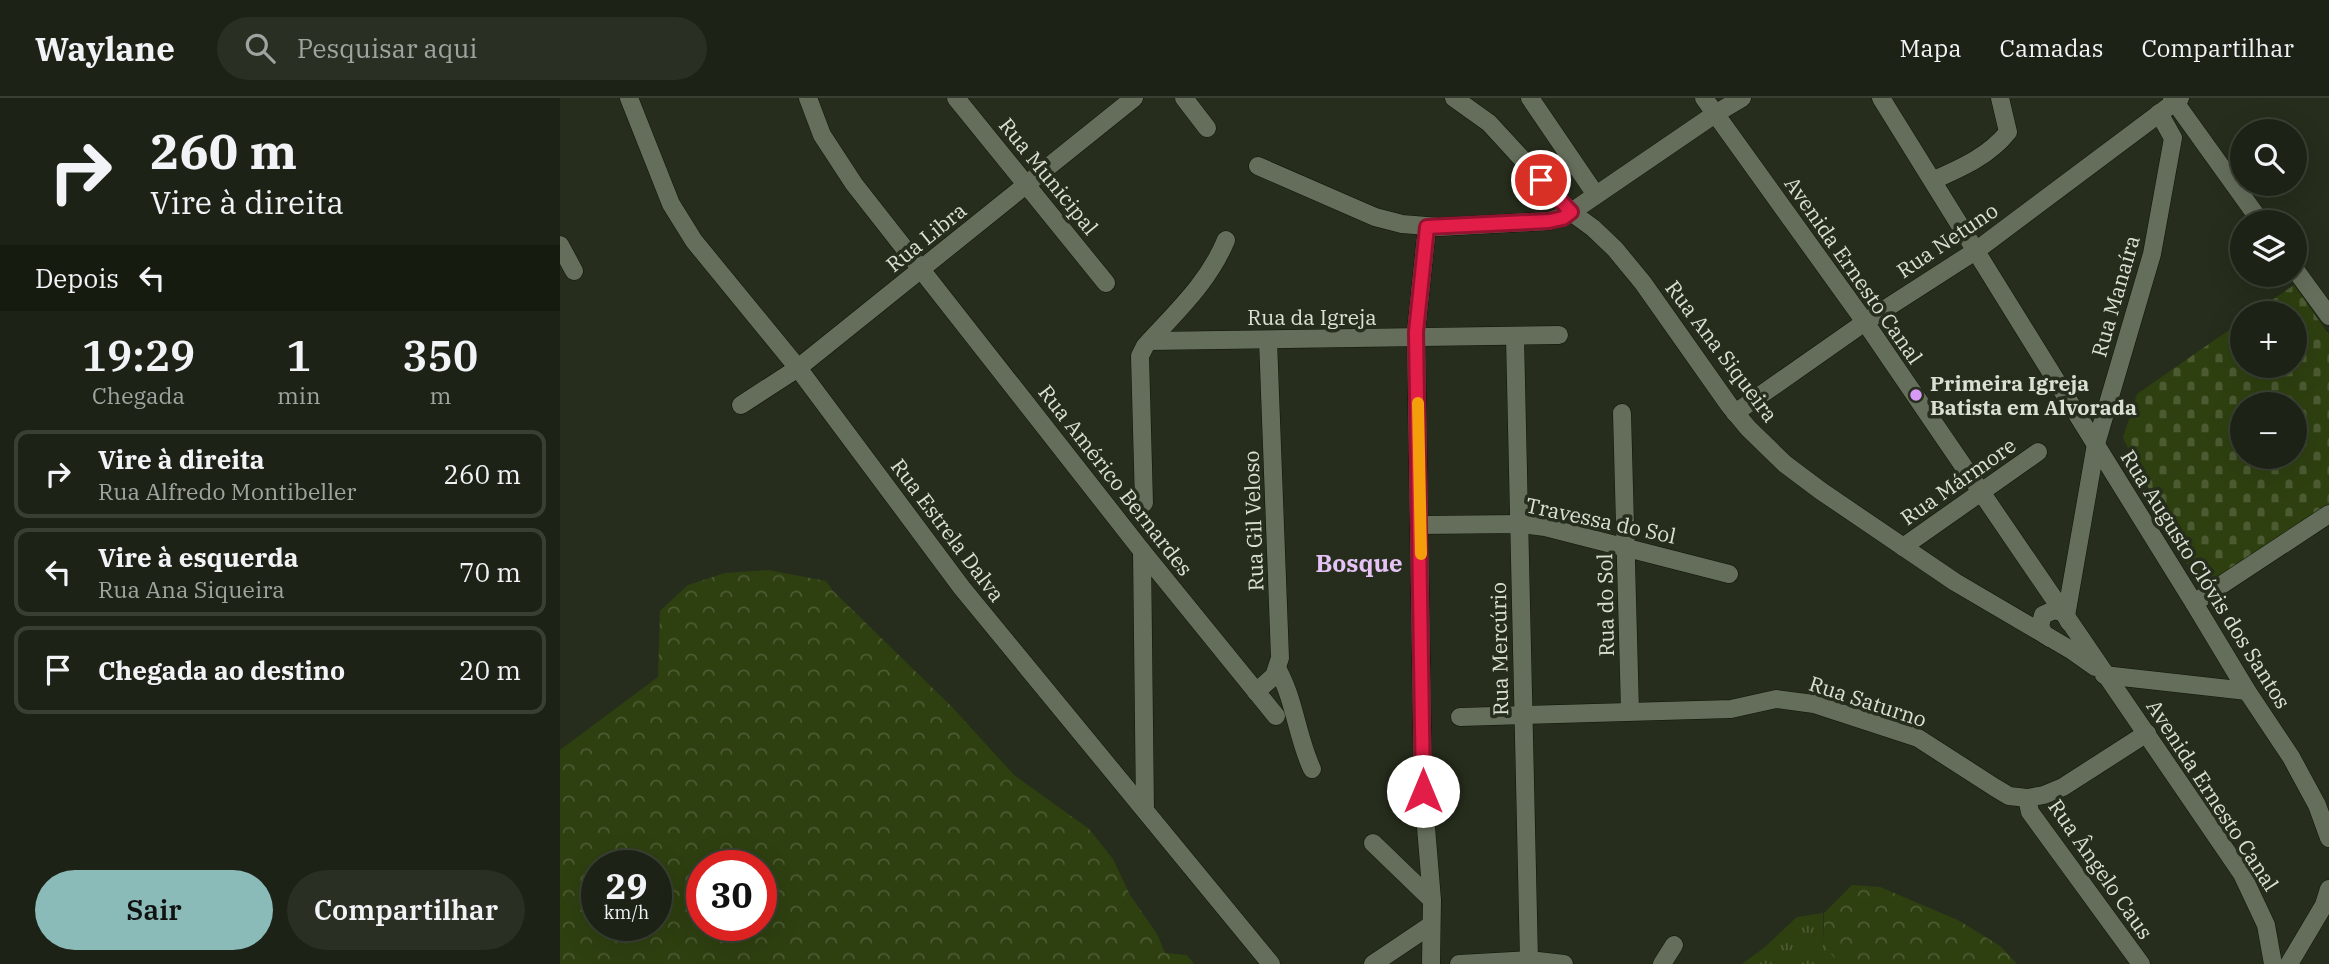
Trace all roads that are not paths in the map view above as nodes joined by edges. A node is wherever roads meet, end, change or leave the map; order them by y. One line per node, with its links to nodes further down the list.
1 (629, 98): 37 (street, Rua Estrela Dalva)
2 (808, 98): 26 (street, Rua Américo Bernardes)
3 (956, 98): 18 (street, Rua Municipal)
4 (1184, 98): 15 (street)
5 (1454, 98): 21 (street, Rua Ana Siqueira)
6 (1530, 98): 19 (street)
7 (1704, 98): 14 (street, Avenida Ernesto Canal)
8 (1742, 98): 14 (street)
9 (1881, 98): 17 (street, Rua Augusto Clóvis dos Santos)
10 (2000, 98): 17 (street)
11 (1130, 99): 18 (street, Rua Libra)
12 (2176, 99): 13 (street, Rua Netuno); 20 (street)
13 (2158, 113): 25 (street, Rua Netuno); 41 (street, Rua Manaíra)
14 (1715, 114): 19 (street); 31 (street, Avenida Ernesto Canal)
15 (1207, 128)
16 (1258, 166): 22 (street)
17 (1934, 180): 25 (street, Rua Augusto Clóvis dos Santos)
18 (1027, 185): 26 (street, Rua Libra); 28 (street, Rua Municipal)
19 (1596, 195): 21 (street)
20 (2253, 210)
21 (1571, 212): 22 (street); 40 (street, Rua Ana Siqueira)
22 (1427, 227): 34 (street)
23 (1226, 240): 36 (street)
24 (560, 245): 27 (street)
25 (1977, 250): 31 (street, Rua Netuno); 41 (street, Rua Augusto Clóvis dos Santos)
26 (921, 270): 37 (street, Rua Libra); 50 (street, Rua Américo Bernardes)
27 (574, 271)
28 (1106, 283)
29 (2307, 286): 30 (street)
30 (2329, 316)
31 (1865, 322): 40 (street, Rua Netuno); 43 (street, Avenida Ernesto Canal)
32 (1559, 335): 33 (street, Rua da Igreja)
33 (1515, 337): 34 (street, Rua da Igreja); 47 (street, Rua Mercúrio)
34 (1416, 339): 35 (street, Rua da Igreja); 46 (street)
35 (1268, 340): 36 (street, Rua da Igreja); 58 (street, Rua Gil Veloso)
36 (1150, 341): 44 (street)
37 (797, 368): 38 (street, Rua Libra); 69 (street, Rua Estrela Dalva)
38 (741, 405)
39 (1622, 413): 48 (street, Rua do Sol)
40 (1735, 413): 49 (street, Rua Ana Siqueira)
41 (2096, 444): 53 (street, Rua Augusto Clóvis dos Santos); 55 (street, Rua Manaíra)
42 (2038, 452): 43 (street, Rua Mármore)
43 (1981, 492): 49 (street, Rua Mármore); 52 (street, Avenida Ernesto Canal)
44 (1144, 503)
45 (2327, 521): 53 (street)
46 (1420, 524): 47 (street, Travessa do Sol); 73 (street)
47 (1520, 524): 48 (street, Travessa do Sol); 63 (street, Rua Mercúrio)
48 (1626, 546): 51 (street, Travessa do Sol); 62 (street, Rua do Sol)
49 (1903, 547): 56 (street, Rua Ana Siqueira)
50 (1142, 551): 61 (street, Rua Américo Bernardes); 69 (street)
51 (1729, 574)
52 (2038, 574): 54 (street, Avenida Ernesto Canal); 55 (street, Avenida Ernesto Canal)
53 (2194, 603): 60 (street, Rua Augusto Clóvis dos Santos)
54 (2043, 615): 55 (street); 56 (street); 57 (street)
55 (2066, 616): 57 (street); 59 (street, Avenida Ernesto Canal)
56 (2018, 620): 57 (street, Rua Ana Siqueira)
57 (2046, 636): 59 (street, Avenida Ernesto Canal)
58 (1278, 670): 61 (street); 67 (street)
59 (2105, 675): 60 (street); 66 (street, Avenida Ernesto Canal)
60 (2246, 691): 70 (street, Rua Augusto Clóvis dos Santos)
61 (1256, 692): 64 (street, Rua Américo Bernardes)
62 (1630, 711): 63 (street, Rua Saturno); 68 (street, Rua Saturno)
63 (1522, 715): 65 (street, Rua Saturno); 76 (street, Rua Mercúrio)
64 (1276, 716)
65 (1460, 717)
66 (2147, 733): 68 (street); 84 (street, Avenida Ernesto Canal)
67 (1312, 769)
68 (2027, 798): 83 (street, Rua Ângelo Caus)
69 (1145, 810): 77 (street, Rua Estrela Dalva)
70 (2329, 838)
71 (1373, 843): 73 (street)
72 (2329, 889): 85 (street)
73 (1432, 900): 74 (street)
74 (1432, 925): 78 (street); 79 (street)
75 (1674, 945): 82 (street)
76 (1529, 960): 80 (street); 81 (street)
77 (1271, 964)
78 (1373, 964)
79 (1431, 964)
80 (1459, 964)
81 (1564, 964)
82 (1662, 964)
83 (2141, 964)
84 (2273, 964)
85 (2289, 964)

